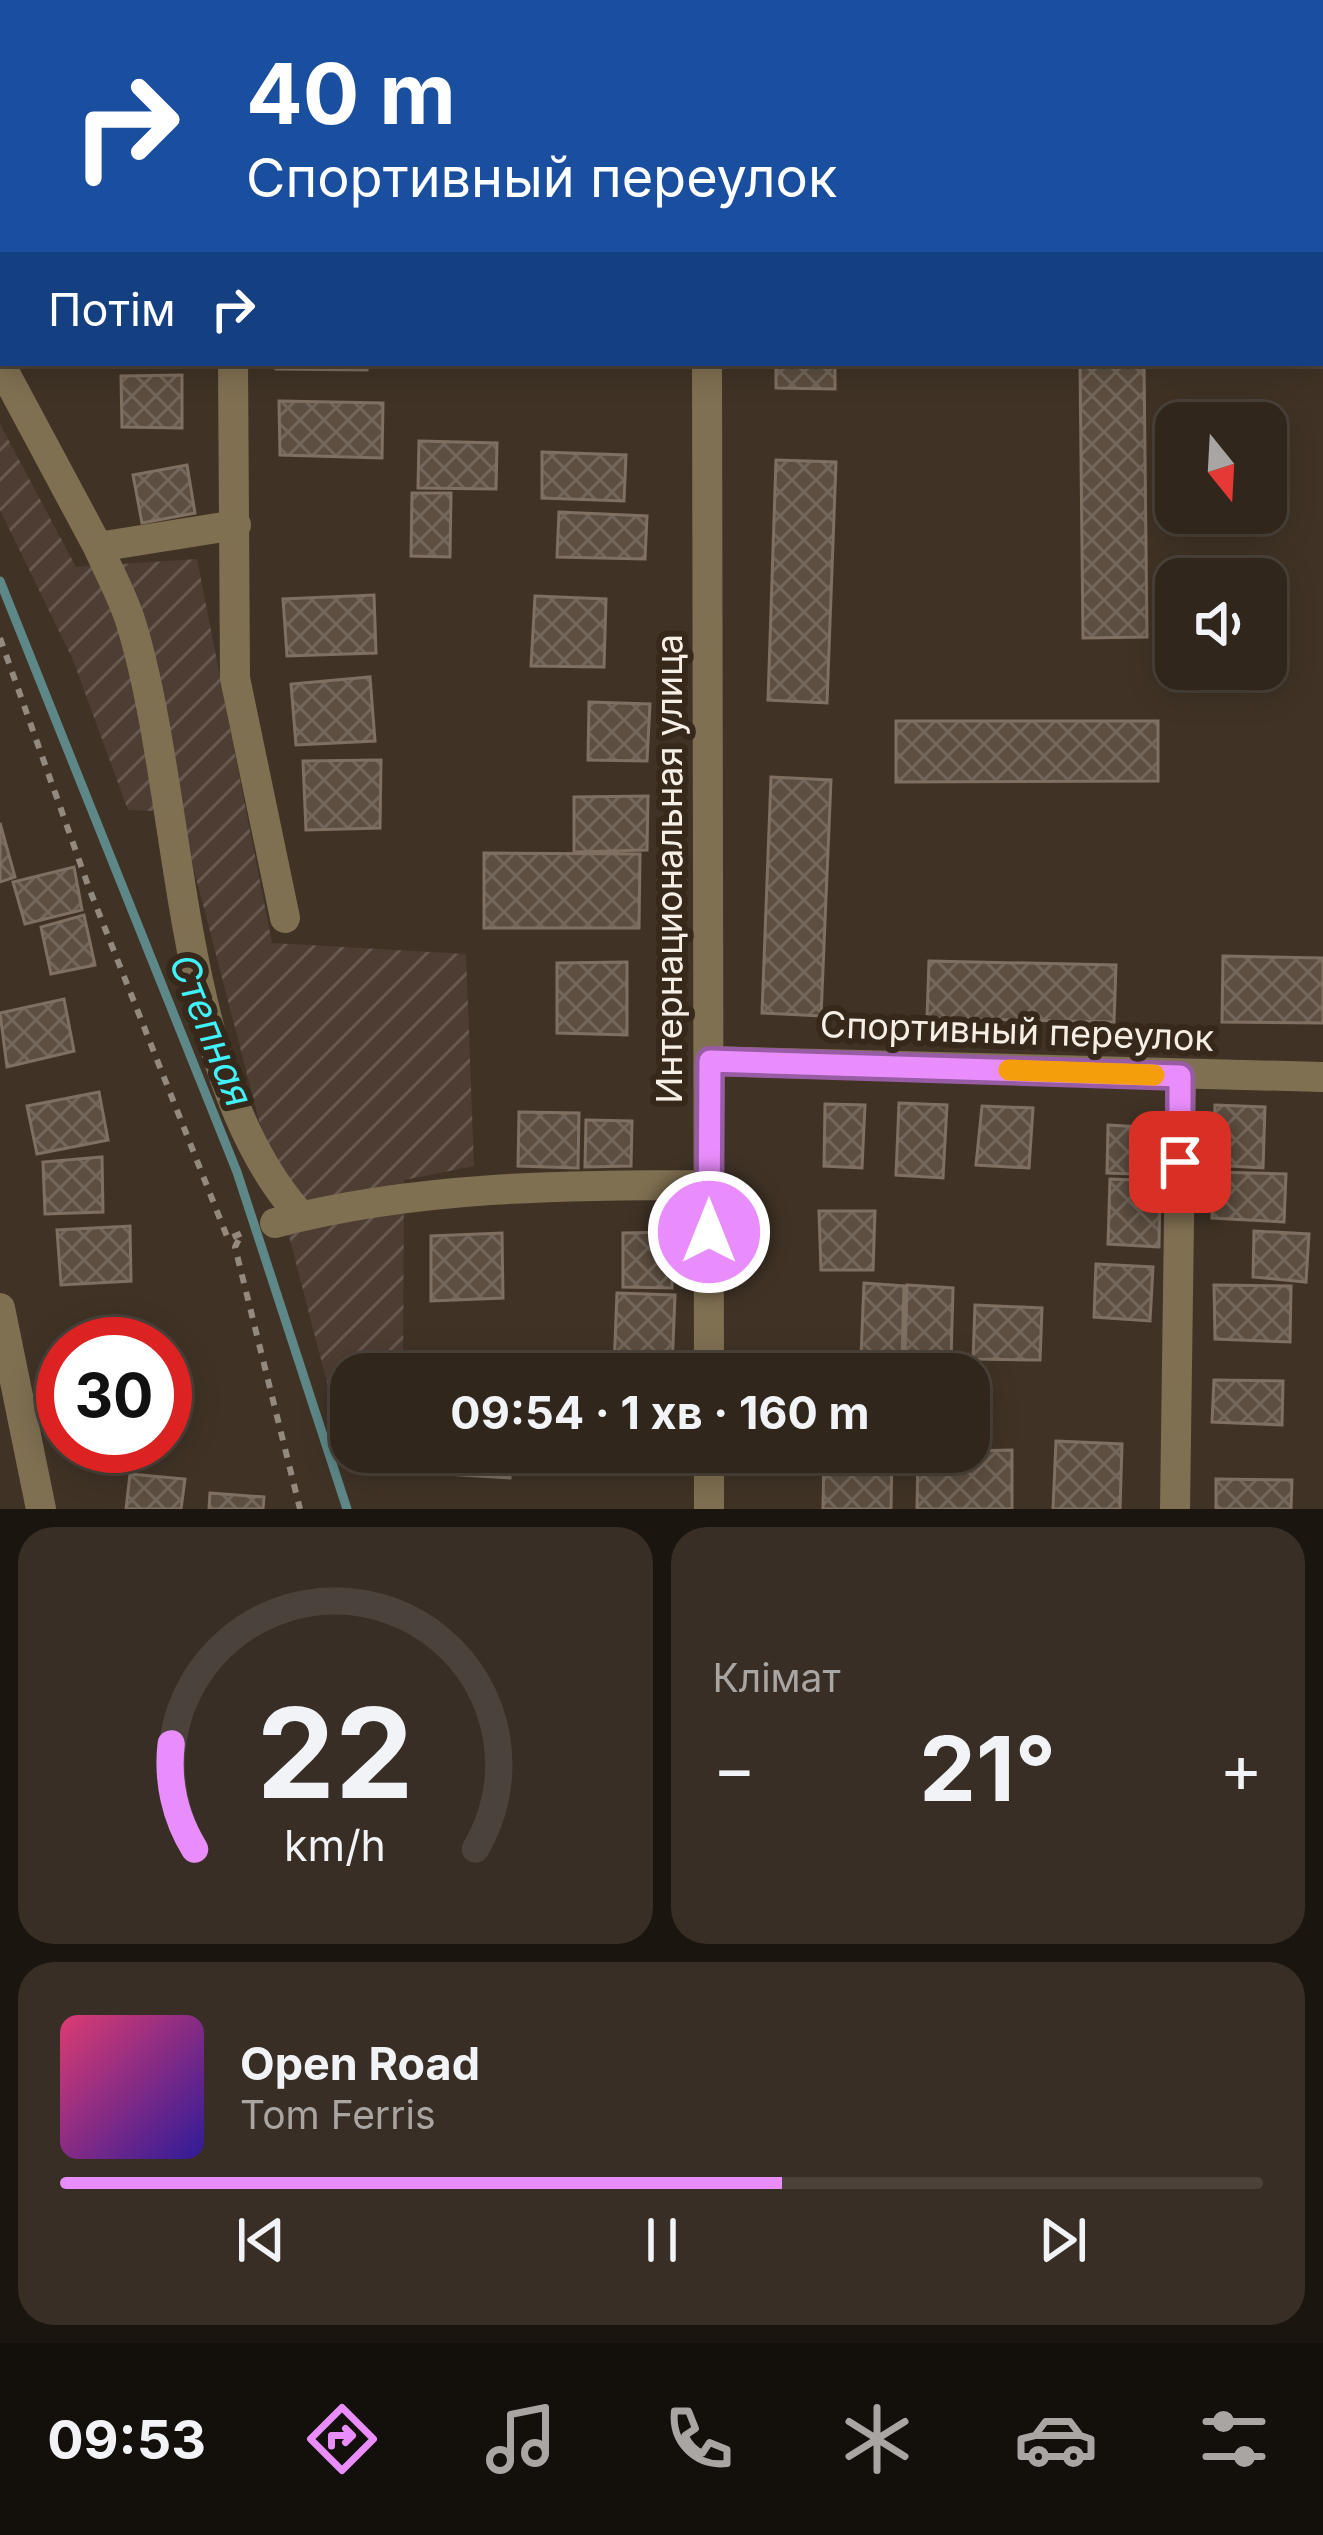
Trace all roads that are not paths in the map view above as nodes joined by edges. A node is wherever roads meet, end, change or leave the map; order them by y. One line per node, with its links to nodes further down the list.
1 (1, 366): 5 (street)
2 (233, 366): 4 (street)
3 (706, 366): 7 (street, Интернациональная улица)
4 (236, 525): 5 (street); 6 (street)
5 (98, 548): 10 (street)
6 (285, 917)
7 (710, 1061): 8 (street, Спортивный переулок); 10 (street, Интернациональная улица)
8 (1180, 1076): 9 (street, Спортивный переулок); 16 (street)
9 (1323, 1077)
10 (709, 1185): 12 (street, Интернациональная улица)
11 (0, 1308): 14 (street)
12 (709, 1353)
13 (709, 1473): 15 (street)
14 (41, 1509)
15 (709, 1509)
16 (1175, 1509)

